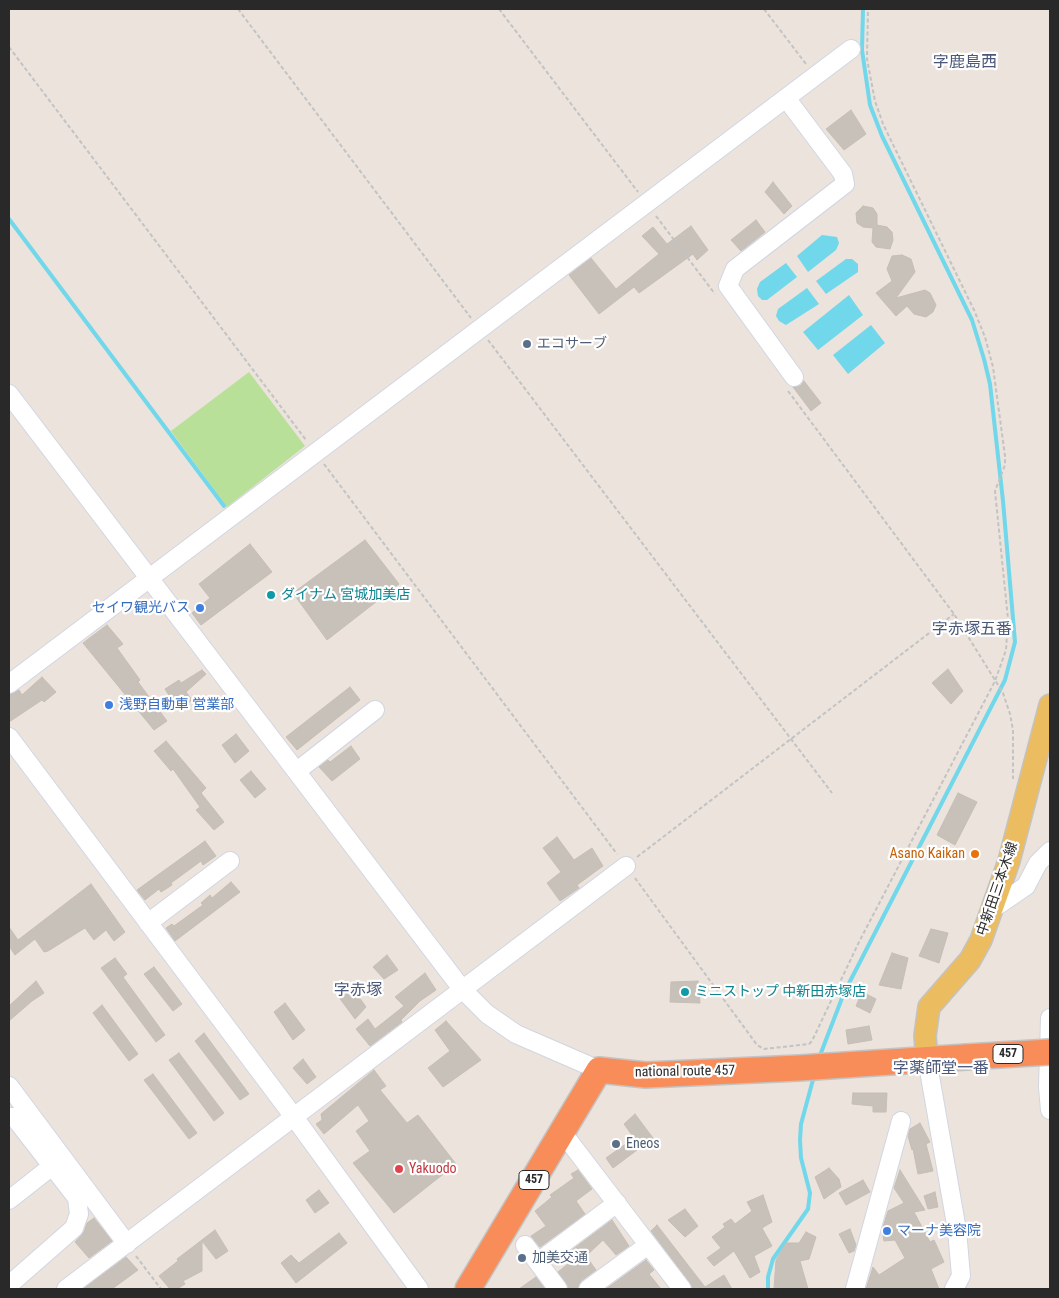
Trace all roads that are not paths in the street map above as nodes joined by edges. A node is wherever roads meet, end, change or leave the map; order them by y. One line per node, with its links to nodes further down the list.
1 (861, 44): 2 (street)
2 (786, 98): 3 (street); 5 (street)
3 (794, 377)
4 (9, 394): 5 (street)
5 (149, 577): 6 (street); 10 (street)
6 (9, 684)
7 (1050, 705): 14 (main road, 中新田三本木線)
8 (374, 710): 10 (street)
9 (9, 737): 15 (street)
10 (297, 771): 16 (street)
11 (1050, 851): 14 (street)
12 (230, 861): 15 (street)
13 (626, 866): 16 (street)
14 (991, 910): 19 (main road, 中新田三本木線)
15 (148, 923): 24 (street)
16 (462, 989): 20 (street); 24 (street)
17 (1050, 1018): 22 (street)
18 (1050, 1052): 19 (highway, national route 457 / 457, bridge)
19 (927, 1059): 20 (highway, national route 457 / 457); 42 (street)
20 (599, 1070): 26 (highway, 457)
21 (9, 1086): 30 (street)
22 (1050, 1110)
23 (9, 1116): 27 (street)
24 (294, 1117): 30 (street); 37 (street)
25 (901, 1121): 41 (street)
26 (562, 1132): 29 (street); 38 (highway, 457)
27 (51, 1167): 28 (street); 34 (street)
28 (9, 1200)
29 (617, 1202): 32 (street); 33 (street)
30 (127, 1244): 36 (street)
31 (525, 1245): 33 (street)
32 (648, 1245): 35 (street); 40 (street)
33 (538, 1262): 39 (street)
34 (9, 1285)
35 (679, 1288)
36 (66, 1289)
37 (419, 1289)
38 (468, 1289)
39 (558, 1289)
40 (588, 1289)
41 (855, 1289)
42 (954, 1289)

